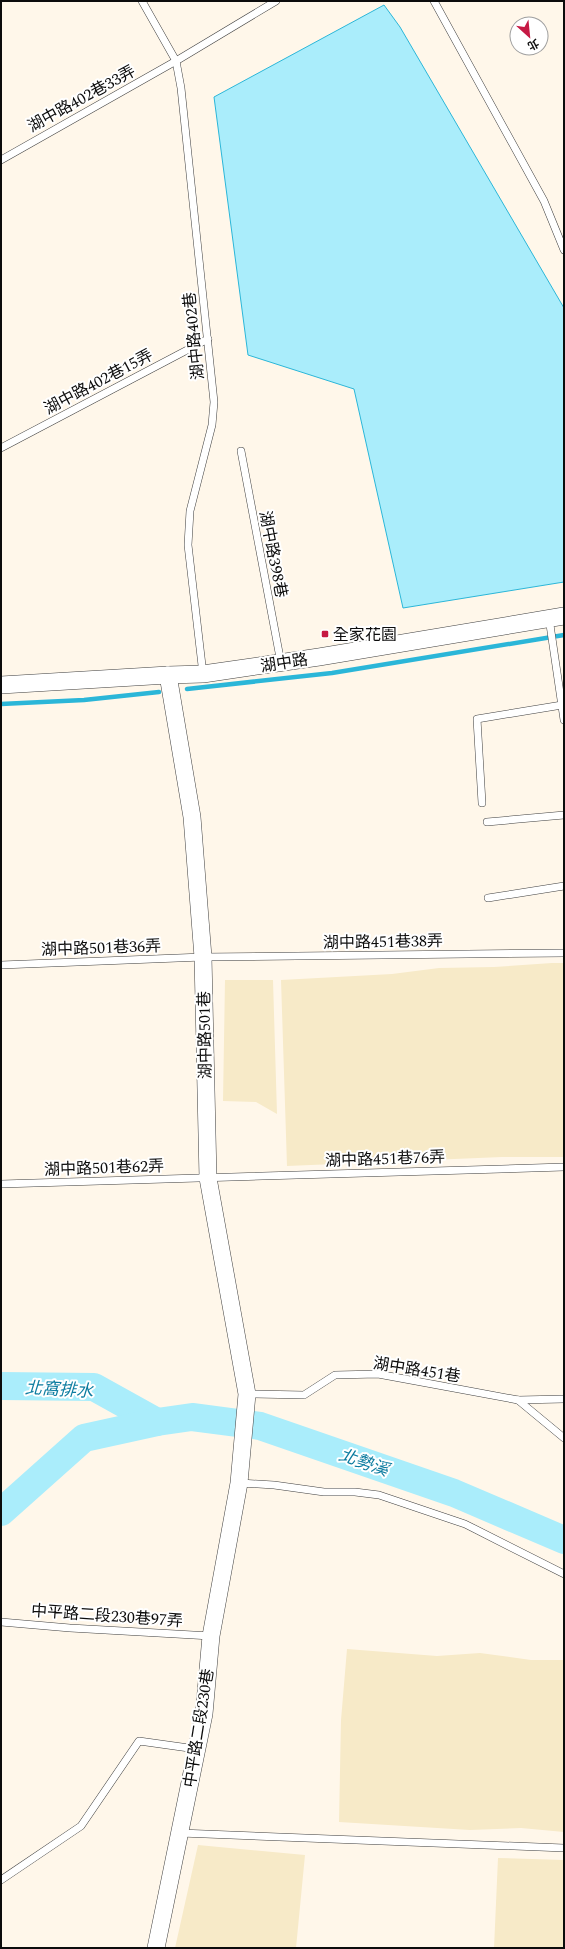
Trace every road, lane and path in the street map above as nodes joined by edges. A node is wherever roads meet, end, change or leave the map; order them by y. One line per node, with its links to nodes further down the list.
1 (142, 1): 4 (lane, 湖中路402巷)
2 (276, 1): 4 (lane, 湖中路402巷33弄)
3 (434, 1): 6 (lane)
4 (176, 61): 5 (lane, 湖中路402巷33弄); 7 (lane, 湖中路402巷)
5 (1, 160)
6 (564, 250)
7 (208, 339): 8 (lane, 湖中路402巷15弄); 12 (lane, 湖中路402巷)
8 (1, 448)
9 (241, 451): 11 (lane, 湖中路398巷)
10 (557, 617): 11 (street, 湖中路); 15 (lane)
11 (281, 663): 12 (street, 湖中路)
12 (203, 674): 13 (street, 湖中路)
13 (168, 675): 14 (street, 湖中路); 23 (street, 湖中路501巷)
14 (1, 685)
15 (562, 705): 16 (lane); 17 (lane)
16 (564, 720)
17 (482, 803)
18 (564, 815): 19 (lane)
19 (487, 822)
20 (564, 886): 21 (lane)
21 (488, 898)
22 (564, 953): 23 (lane, 湖中路451巷38弄)
23 (202, 957): 24 (lane, 湖中路501巷36弄); 26 (street, 湖中路501巷)
24 (1, 965)
25 (564, 1167): 26 (lane, 湖中路451巷76弄)
26 (208, 1178): 27 (lane, 湖中路501巷62弄); 28 (street, 湖中路501巷)
27 (1, 1184)
28 (247, 1394): 30 (lane, 湖中路451巷); 32 (street, 湖中路501巷)
29 (564, 1399): 30 (lane, 湖中路451巷)
30 (518, 1400): 31 (lane)
31 (564, 1438)
32 (239, 1483): 33 (lane); 35 (street, 中平路二段230巷)
33 (564, 1574)
34 (1, 1622): 35 (lane, 中平路二段230巷97弄)
35 (211, 1636): 36 (street, 中平路二段230巷)
36 (196, 1749): 37 (street, 中平路二段230巷); 39 (lane)
37 (180, 1833): 38 (lane); 40 (street, 中平路二段230巷)
38 (564, 1848)
39 (1, 1880)
40 (156, 1948)

